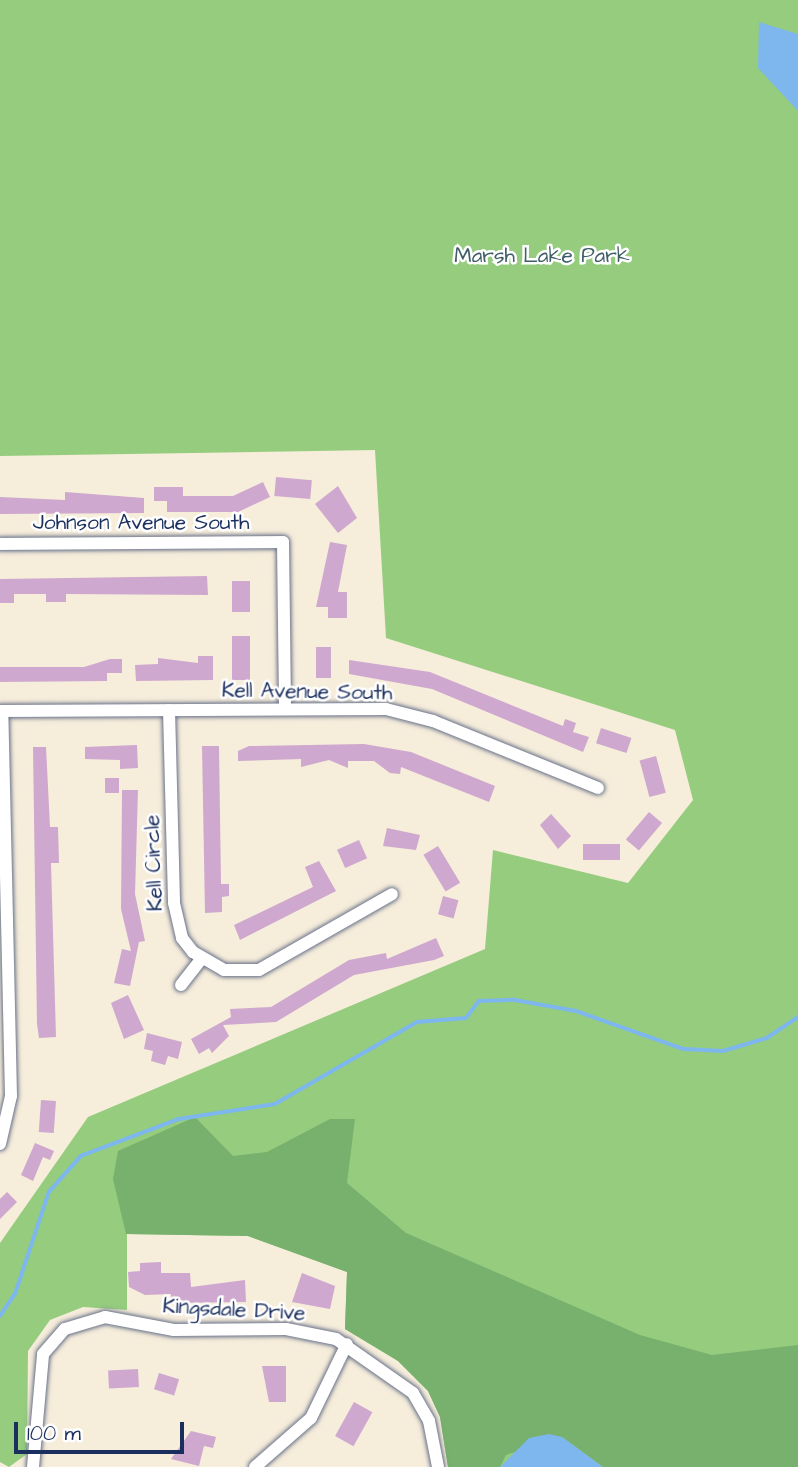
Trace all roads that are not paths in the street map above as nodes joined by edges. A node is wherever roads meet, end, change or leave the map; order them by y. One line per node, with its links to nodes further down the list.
1 (0, 544): 2 (street, Johnson Avenue South)
2 (285, 709): 3 (street, Kell Avenue South); 5 (street, Kell Avenue South)
3 (169, 710): 4 (street, Kell Avenue South); 7 (street, Kell Circle)
4 (1, 711): 9 (street)
5 (598, 788)
6 (392, 894): 7 (street)
7 (201, 958): 8 (street)
8 (181, 985)
9 (0, 1144)
10 (347, 1344): 11 (street, Kingsdale Drive); 12 (street); 13 (street, Kingsdale Drive)
11 (33, 1467)
12 (255, 1467)
13 (438, 1467)

